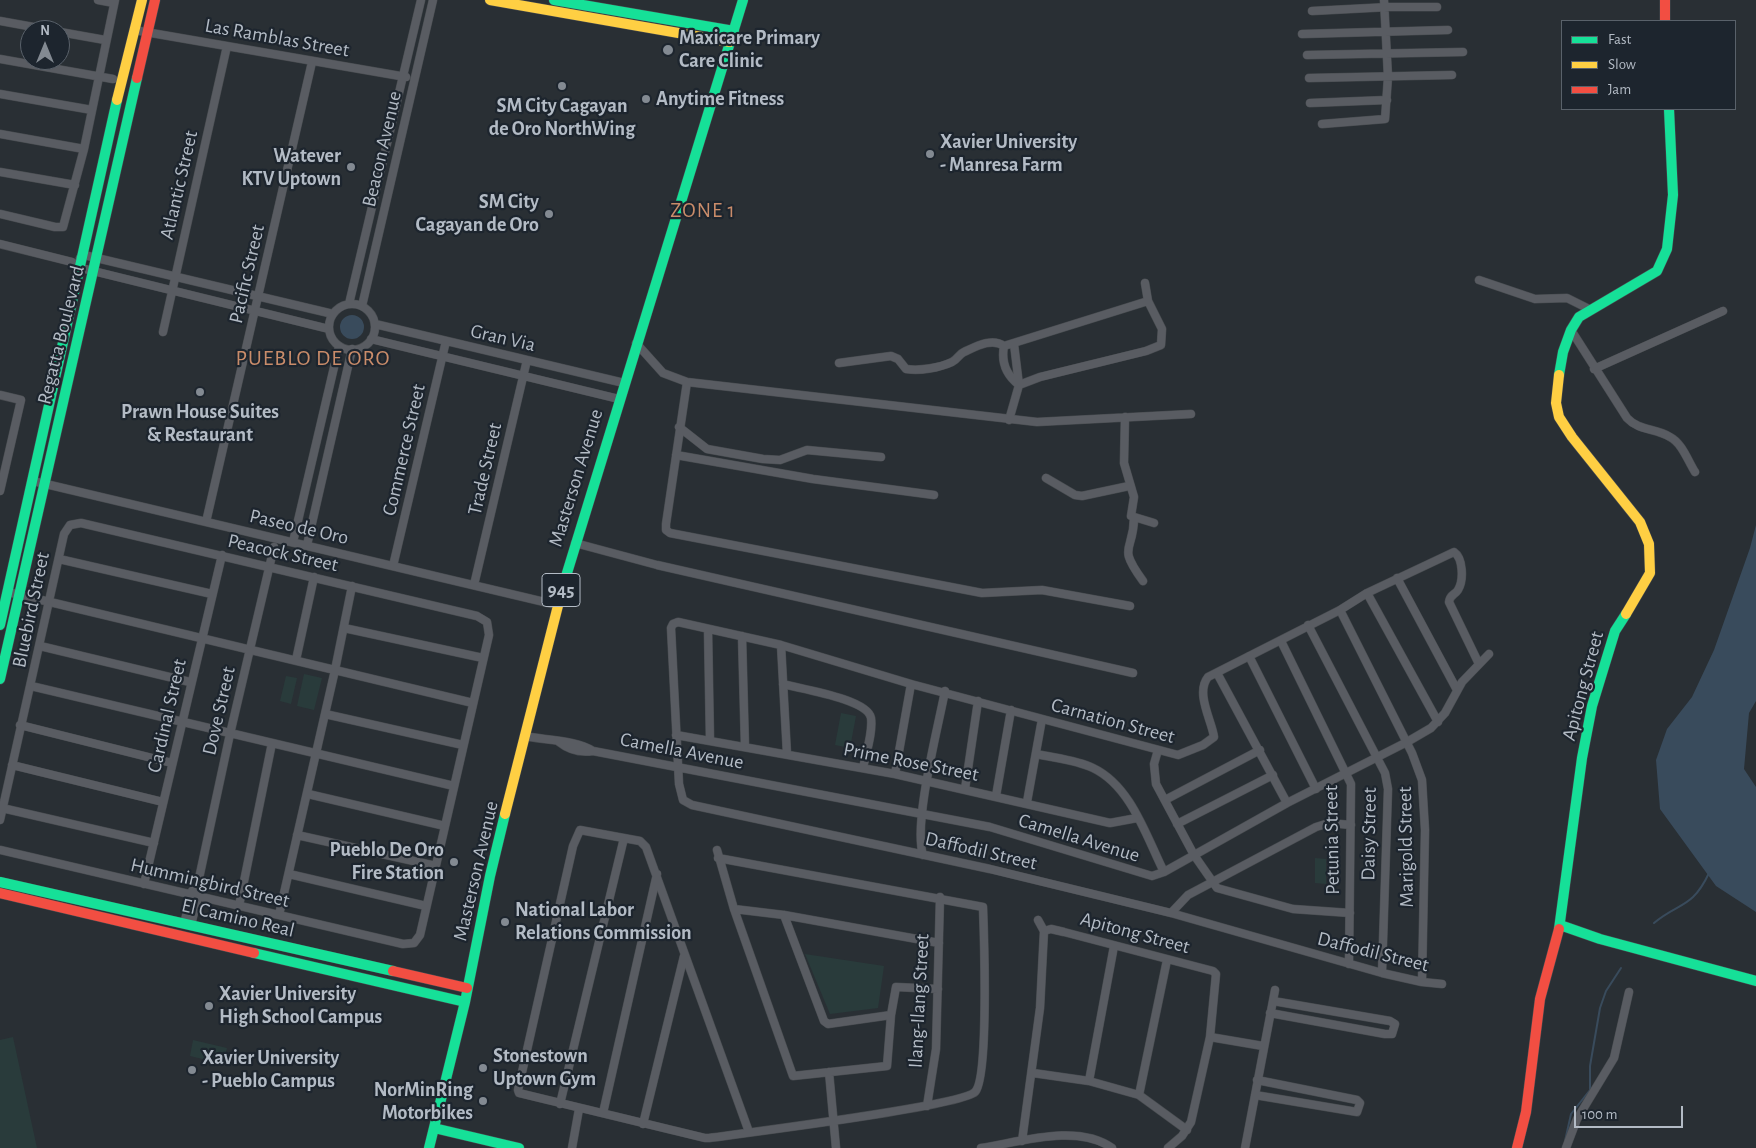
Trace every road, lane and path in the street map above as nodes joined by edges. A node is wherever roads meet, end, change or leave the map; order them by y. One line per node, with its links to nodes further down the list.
1 (98, 0): 10 (street)
2 (142, 0): 17 (street, Regatta Boulevard)
3 (156, 0): 20 (street, Regatta Boulevard)
4 (421, 0): 34 (street, Beacon Avenue)
5 (433, 0): 38 (street, Beacon Avenue)
6 (490, 0): 25 (street)
7 (554, 0): 19 (street)
8 (743, 0): 19 (street, Masterson Avenue / 945)
9 (1665, 0): 14 (street)
10 (115, 1): 24 (street)
11 (1384, 4): 12 (street); 13 (street); 21 (street)
12 (1437, 7)
13 (1312, 11)
14 (1665, 20)
15 (0, 21): 16 (street)
16 (20, 25)
17 (134, 30): 20 (street, Las Ramblas Street); 46 (street, Regatta Boulevard)
18 (1448, 30): 21 (street)
19 (734, 31): 25 (street, Masterson Avenue / 945)
20 (148, 32): 26 (street, Las Ramblas Street); 47 (street, Regatta Boulevard)
21 (1385, 32): 23 (street); 28 (street)
22 (70, 34): 24 (street)
23 (1302, 34)
24 (105, 40): 33 (street)
25 (730, 42): 76 (street, Masterson Avenue / 945)
26 (227, 46): 31 (street, Las Ramblas Street); 58 (street, Atlantic Street)
27 (1463, 52): 28 (street)
28 (1386, 54): 29 (street); 35 (street)
29 (1307, 55)
30 (0, 59): 33 (street)
31 (312, 62): 34 (street, Las Ramblas Street); 62 (street, Pacific Street)
32 (1452, 75): 35 (street)
33 (98, 77): 37 (street); 42 (street)
34 (402, 77): 38 (street, Las Ramblas Street); 64 (street, Beacon Avenue)
35 (1388, 77): 36 (street); 40 (street)
36 (1309, 78)
37 (113, 79)
38 (415, 79): 65 (street, Beacon Avenue)
39 (0, 94): 42 (street)
40 (1387, 100): 41 (street); 44 (street)
41 (1310, 103)
42 (92, 110): 48 (street)
43 (1670, 110): 66 (street, Apitong Street)
44 (1322, 124)
45 (0, 134): 48 (street)
46 (108, 140): 47 (street); 53 (street, Regatta Boulevard)
47 (122, 143): 54 (street, Regatta Boulevard)
48 (84, 149): 50 (street)
49 (0, 172): 50 (street)
50 (75, 185): 51 (street)
51 (0, 214)
52 (0, 244): 55 (street)
53 (84, 255): 54 (street); 55 (street); 56 (street, Regatta Boulevard)
54 (98, 258): 57 (street, Regatta Boulevard); 58 (street)
55 (72, 262): 56 (street)
56 (81, 268): 57 (street); 99 (street, Regatta Boulevard)
57 (94, 272): 61 (street); 100 (street, Regatta Boulevard)
58 (175, 277): 61 (street, Atlantic Street); 62 (street)
59 (1479, 280): 66 (street)
60 (1145, 282): 63 (street)
61 (172, 291): 67 (street); 73 (street, Atlantic Street)
62 (259, 297): 67 (street, Pacific Street); 69 (street)
63 (1148, 301): 77 (street); 88 (street)
64 (349, 304): 65 (street); 69 (street)
65 (362, 306): 70 (street)
66 (1589, 309): 72 (street, Apitong Street)
67 (256, 311): 71 (street); 105 (street, Pacific Street)
68 (1723, 311): 84 (street)
69 (333, 314): 71 (street)
70 (375, 324): 74 (street); 75 (street, Gran Via)
71 (329, 329): 78 (street)
72 (1571, 330): 84 (street); 230 (street, Apitong Street)
73 (163, 332)
74 (371, 339): 80 (street); 81 (street, Gran Via)
75 (446, 341): 81 (street, Commerce Street); 82 (street, Gran Via)
76 (636, 343): 86 (street); 87 (street, Masterson Avenue / 945)
77 (1014, 344): 79 (street); 88 (street)
78 (339, 346): 80 (street); 108 (street)
79 (1004, 346): 83 (street); 88 (street)
80 (352, 350): 110 (street)
81 (442, 356): 85 (street, Gran Via); 115 (street, Commerce Street)
82 (527, 360): 85 (street, Trade Street); 87 (street, Gran Via)
83 (839, 363)
84 (1594, 370): 97 (street)
85 (523, 376): 90 (street, Gran Via); 119 (street, Trade Street)
86 (687, 382): 93 (street); 94 (street)
87 (624, 383): 90 (street, Masterson Avenue / 945)
88 (1019, 385): 93 (street)
89 (0, 395): 102 (street)
90 (619, 399): 109 (street, Masterson Avenue / 945)
91 (1191, 414): 92 (street)
92 (1125, 417): 93 (street); 101 (street)
93 (1009, 420)
94 (679, 427): 95 (street); 96 (street)
95 (676, 455): 103 (street); 127 (street)
96 (881, 457)
97 (1695, 472)
98 (1046, 478): 101 (street)
99 (33, 481): 100 (street, Paseo de Oro); 121 (street, Regatta Boulevard)
100 (45, 483): 105 (street, Paseo de Oro); 124 (street, Regatta Boulevard)
101 (1129, 486): 104 (street)
102 (0, 491)
103 (934, 495)
104 (1134, 517): 106 (street); 118 (street)
105 (206, 522): 108 (street, Paseo de Oro)
106 (1154, 523)
107 (70, 525): 112 (street, Peacock Street); 113 (street, Bluebird Street)
108 (293, 542): 110 (street, Paseo de Oro)
109 (575, 543): 126 (street, Masterson Avenue / 945); 147 (street)
110 (306, 545): 115 (street, Paseo de Oro)
111 (274, 546): 114 (street, Dove Street)
112 (222, 555): 114 (street, Peacock Street); 123 (street, Cardinal Street)
113 (59, 558): 123 (street); 125 (street, Bluebird Street)
114 (270, 566): 116 (street, Peacock Street); 139 (street, Dove Street)
115 (393, 566): 119 (street, Paseo de Oro)
116 (314, 577): 120 (street, Peacock Street); 143 (street)
117 (1397, 578): 122 (street, Carnation Street); 144 (street, Carnation Street); 153 (street)
118 (1143, 581)
119 (474, 585): 126 (street, Paseo de Oro)
120 (352, 586): 132 (street); 142 (street, Peacock Street)
121 (8, 592): 124 (street); 130 (street, Regatta Boulevard)
122 (1367, 593): 128 (street, Carnation Street); 161 (street)
123 (212, 594): 135 (street, Cardinal Street)
124 (19, 595): 125 (street); 146 (street, Regatta Boulevard)
125 (50, 602): 135 (street); 138 (street, Bluebird Street)
126 (557, 605): 165 (street, Masterson Avenue / 945)
127 (1130, 606)
128 (1340, 610): 131 (street, Carnation Street); 167 (street, Marigold Street)
129 (673, 624): 133 (street, Carnation Street); 164 (street, Daffodil Street)
130 (0, 625)
131 (1308, 625): 136 (street, Carnation Street); 176 (street, Daisy Street)
132 (344, 628): 142 (street); 145 (street)
133 (708, 629): 134 (street, Carnation Street); 166 (street)
134 (742, 636): 137 (street, Carnation Street); 170 (street)
135 (202, 640): 139 (street); 149 (street, Cardinal Street)
136 (1280, 641): 141 (street, Carnation Street); 181 (street, Petunia Street)
137 (780, 645): 150 (street); 151 (street, Carnation Street)
138 (40, 646): 149 (street); 152 (street, Bluebird Street)
139 (251, 650): 143 (street); 163 (street, Dove Street)
140 (1489, 654): 144 (street, Camella Avenue)
141 (1249, 656): 148 (street, Carnation Street); 187 (street)
142 (483, 658): 156 (street)
143 (296, 660): 145 (street)
144 (1479, 664): 153 (street, Camella Avenue)
145 (335, 670): 156 (street); 158 (street)
146 (1, 672)
147 (1133, 673)
148 (1217, 673): 171 (street, Carnation Street); 172 (street)
149 (190, 682): 160 (street, Cardinal Street)
150 (783, 684): 174 (street); 180 (street)
151 (911, 684): 154 (street, Carnation Street); 182 (street)
152 (31, 686): 160 (street); 162 (street, Bluebird Street)
153 (1457, 690): 161 (street, Camella Avenue)
154 (945, 691): 155 (street, Carnation Street); 184 (street)
155 (978, 701): 157 (street, Carnation Street); 186 (street)
156 (473, 702): 169 (street)
157 (1011, 710): 159 (street, Carnation Street); 189 (street)
158 (326, 714): 169 (street); 173 (street)
159 (1042, 719): 171 (street, Carnation Street); 175 (street)
160 (182, 721): 163 (street); 177 (street, Cardinal Street)
161 (1438, 722): 167 (street, Camella Avenue)
162 (20, 725): 177 (street); 178 (street, Bluebird Street)
163 (230, 734): 168 (street); 213 (street, Dove Street)
164 (676, 735): 166 (street, Prime Rose Street); 179 (street, Daffodil Street)
165 (524, 736): 179 (street, Camella Avenue); 241 (street, Masterson Avenue / 945)
166 (710, 741): 170 (street, Prime Rose Street)
167 (1407, 742): 176 (street, Camella Avenue); 239 (street, Marigold Street)
168 (272, 743): 173 (street); 221 (street)
169 (463, 746): 185 (street)
170 (745, 747): 174 (street, Prime Rose Street)
171 (1158, 750): 190 (street)
172 (1260, 750): 183 (street); 190 (street)
173 (316, 753): 185 (street); 188 (street)
174 (786, 754): 180 (street, Prime Rose Street)
175 (1036, 754): 192 (street); 196 (street)
176 (1378, 757): 181 (street, Camella Avenue); 237 (street, Daisy Street)
177 (172, 763): 191 (street, Cardinal Street)
178 (12, 765): 191 (street); 194 (street, Bluebird Street)
179 (677, 766): 195 (street, Camella Avenue); 206 (street, Daffodil Street)
180 (863, 768): 182 (street, Prime Rose Street)
181 (1347, 773): 187 (street, Camella Avenue); 199 (street, Petunia Street)
182 (896, 774): 184 (street, Prime Rose Street)
183 (1273, 775): 193 (street); 198 (street)
184 (928, 781): 186 (street, Prime Rose Street); 195 (street)
185 (454, 786): 200 (street)
186 (965, 789): 189 (street, Prime Rose Street)
187 (1316, 789): 193 (street, Camella Avenue)
188 (308, 794): 200 (street); 201 (street)
189 (996, 796): 192 (street, Prime Rose Street)
190 (1165, 800): 198 (street)
191 (163, 802): 203 (street, Cardinal Street)
192 (1027, 802): 196 (street, Prime Rose Street)
193 (1287, 803): 205 (street, Camella Avenue)
194 (2, 808): 197 (street, Bluebird Street); 203 (street)
195 (922, 814): 206 (street); 208 (street, Camella Avenue)
196 (1137, 818): 208 (street)
197 (0, 820)
198 (1177, 824): 205 (street)
199 (1351, 825): 212 (street); 225 (street, Petunia Street)
200 (445, 826): 207 (street)
201 (297, 834): 207 (street); 209 (street)
202 (624, 838): 210 (street); 257 (street); 257 (street)
203 (154, 843): 214 (street, Cardinal Street)
204 (0, 850): 214 (street, Hummingbird Street)
205 (1194, 854): 208 (street, Camella Avenue); 212 (street)
206 (923, 855): 224 (street, Daffodil Street)
207 (436, 866): 222 (street)
208 (1164, 872)
209 (289, 874): 222 (street); 226 (street)
210 (657, 874): 234 (street); 260 (street)
211 (0, 882): 216 (street, El Camino Real)
212 (1211, 882): 224 (street); 225 (street)
213 (198, 883): 217 (street, Dove Street); 218 (street, Dove Street)
214 (144, 884): 217 (street, Hummingbird Street)
215 (0, 893): 220 (street, El Camino Real)
216 (57, 895): 220 (street); 229 (street, El Camino Real)
217 (190, 895): 218 (street, Hummingbird Street); 229 (street, Dove Street)
218 (198, 897): 221 (street, Hummingbird Street); 229 (street, Dove Street)
219 (940, 898): 223 (street); 232 (street, Ilang-Ilang Street); 258 (street)
220 (55, 906): 246 (street, El Camino Real)
221 (239, 906): 226 (street, Hummingbird Street)
222 (426, 906): 226 (street, Hummingbird Street)
223 (734, 909): 227 (street); 251 (street)
224 (1171, 912): 236 (street, Daffodil Street)
225 (1350, 913): 236 (street, Petunia Street)
226 (280, 915)
227 (784, 915): 232 (street); 248 (street)
228 (1038, 920): 231 (street)
229 (188, 924): 241 (street, El Camino Real)
230 (1560, 925): 238 (street); 275 (street, Apitong Street)
231 (1044, 932): 233 (street, Apitong Street); 252 (street)
232 (939, 944): 242 (street, Ilang-Ilang Street)
233 (1114, 946): 235 (street, Apitong Street); 254 (street)
234 (684, 956): 262 (street); 265 (street)
235 (1167, 960): 249 (street, Apitong Street); 255 (street)
236 (1349, 964): 237 (street, Daffodil Street)
237 (1382, 973): 239 (street, Daffodil Street)
238 (1756, 981)
239 (1422, 982): 240 (street, Daffodil Street)
240 (1442, 984)
241 (468, 988): 246 (street, Masterson Avenue / 945)
242 (938, 989): 248 (street); 258 (street, Ilang-Ilang Street)
243 (1275, 990): 245 (street)
244 (1629, 992): 276 (street)
245 (1273, 1001): 247 (street); 247 (street)
246 (465, 1002): 263 (street, Masterson Avenue / 945)
247 (1270, 1013): 250 (street)
248 (891, 1015): 251 (street)
249 (1210, 1037): 250 (street); 264 (street)
250 (1263, 1046): 253 (street)
251 (829, 1072): 261 (street)
252 (1033, 1073): 254 (street); 266 (street)
253 (1257, 1080): 256 (street); 256 (street)
254 (1089, 1081): 255 (street)
255 (1139, 1095): 264 (street)
256 (1254, 1095): 274 (street)
257 (560, 1104): 259 (street)
258 (927, 1106): 261 (street)
259 (579, 1109): 260 (street); 269 (street)
260 (603, 1114): 262 (street)
261 (832, 1120): 265 (street); 270 (street)
262 (643, 1124): 265 (street)
263 (434, 1128): 267 (street, Masterson Avenue / 945); 268 (street)
264 (1186, 1130): 273 (street)
265 (749, 1132)
266 (1022, 1141): 271 (street); 272 (street)
267 (429, 1148)
268 (519, 1148)
269 (572, 1148)
270 (836, 1148)
271 (983, 1148)
272 (1112, 1148)
273 (1168, 1148)
274 (1245, 1148)
275 (1517, 1148)
276 (1566, 1148)

